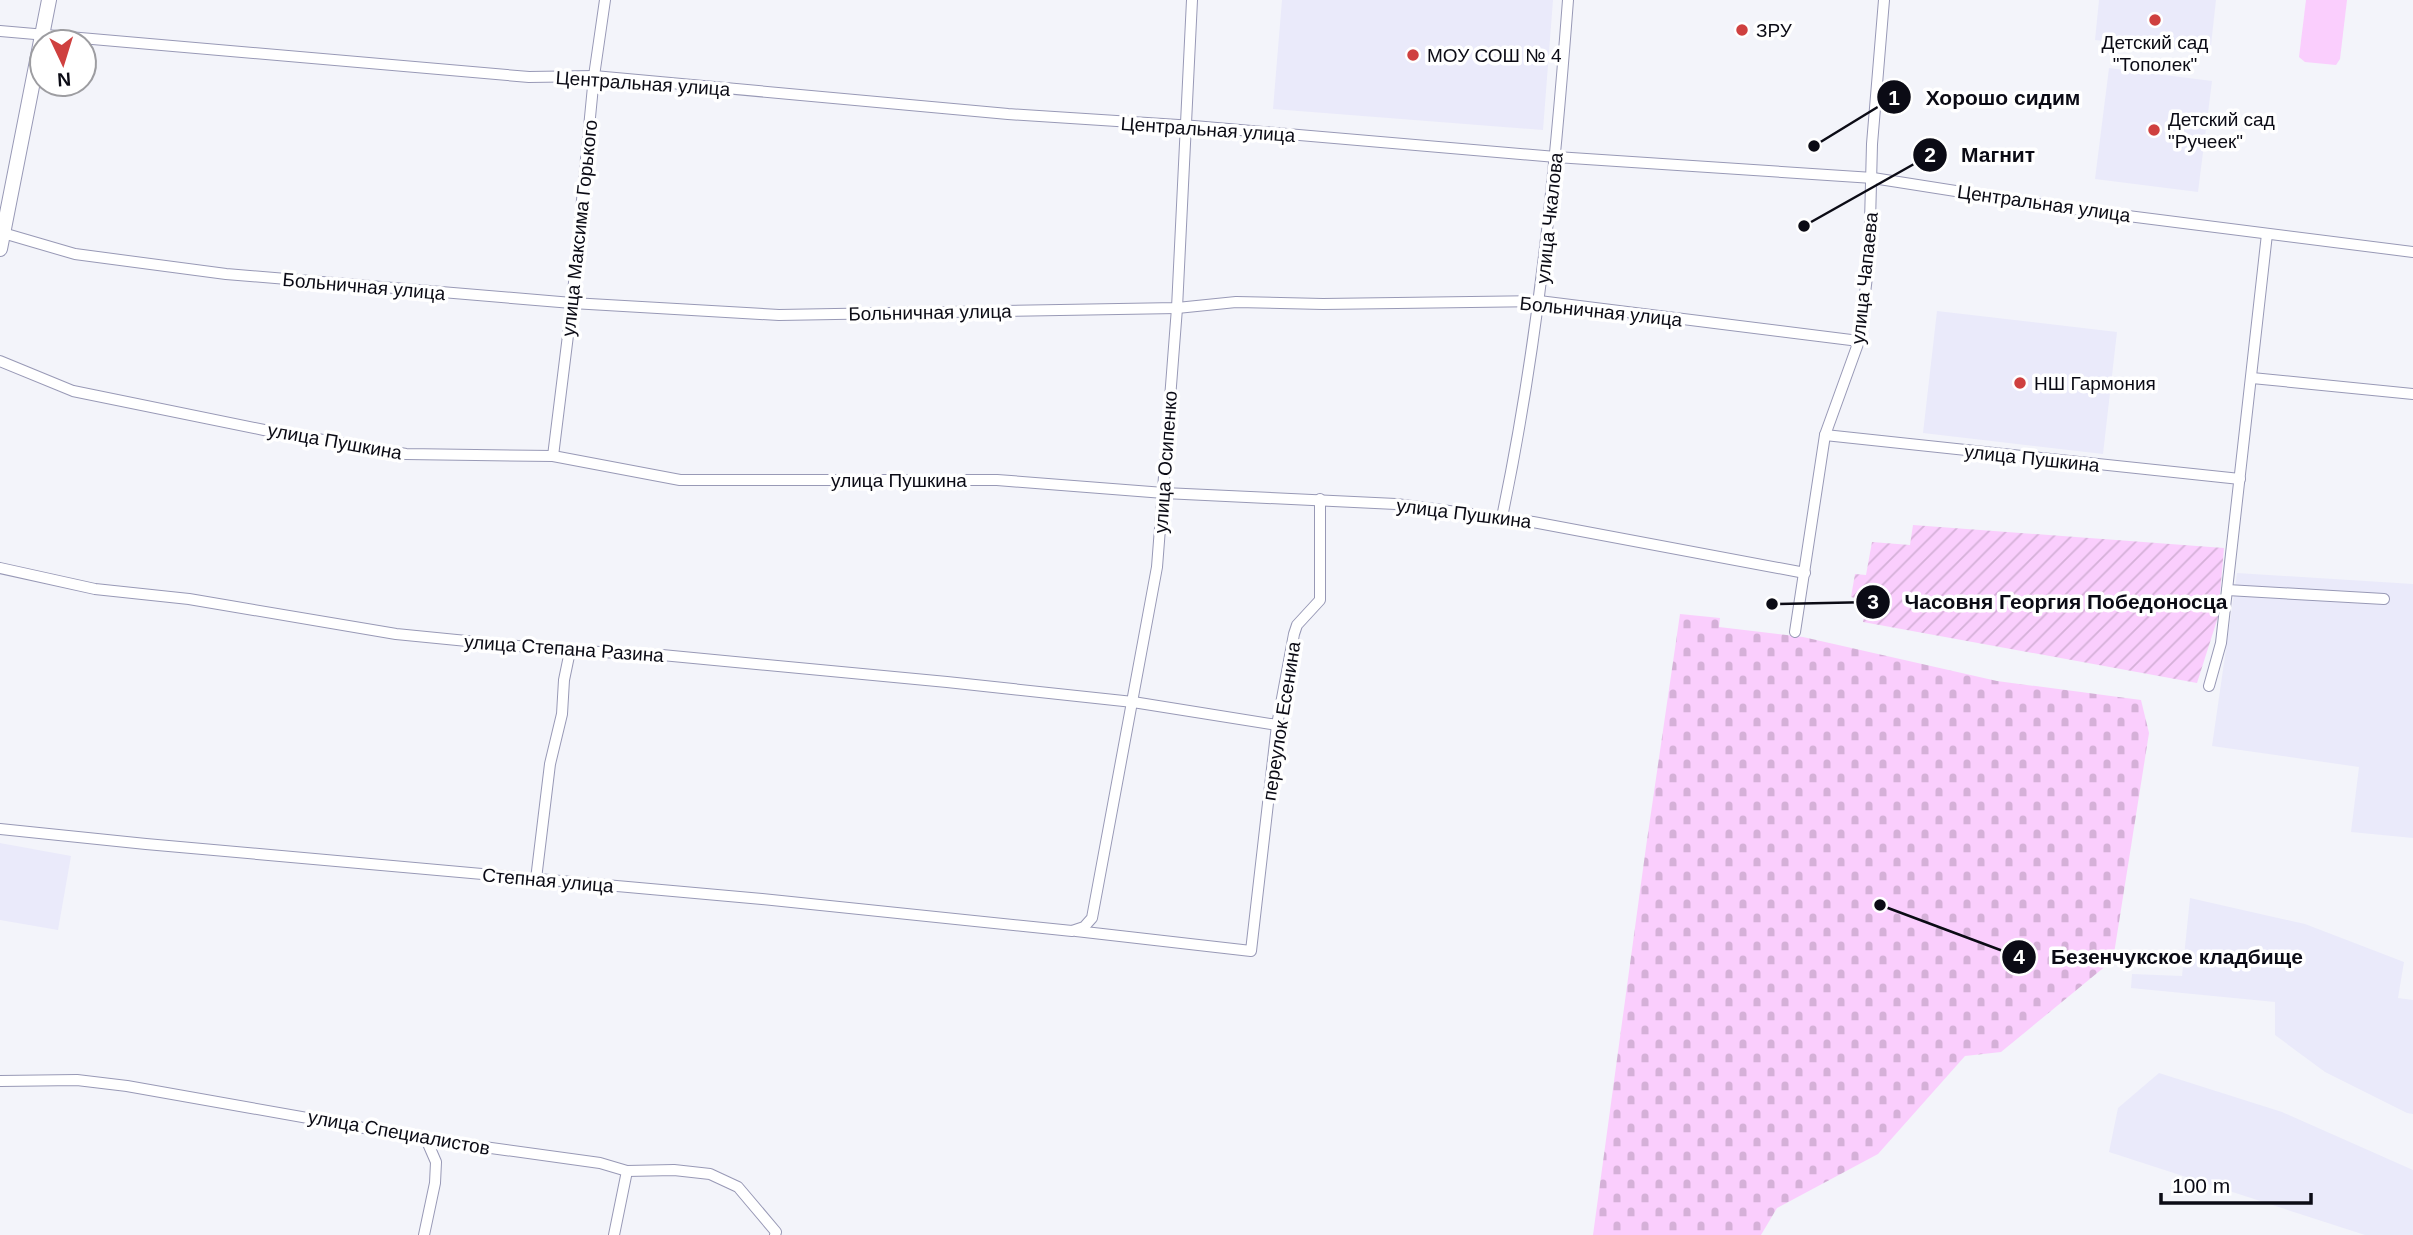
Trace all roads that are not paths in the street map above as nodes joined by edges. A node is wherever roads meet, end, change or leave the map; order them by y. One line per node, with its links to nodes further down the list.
1 (49, 0): 6 (street)
2 (605, 0): 10 (street, улица Максима Горького)
3 (1192, 0): 12 (street, улица Осипенко)
4 (1567, 0): 13 (street, улица Чкалова)
5 (1884, 0): 14 (street, улица Чапаева)
6 (43, 28)
7 (0, 31): 8 (street, Центральная улица)
8 (28, 33)
9 (98, 39): 10 (street, Центральная улица)
10 (594, 76): 12 (street, Центральная улица); 20 (street, улица Максима Горького)
11 (29, 98): 15 (street)
12 (1185, 126): 13 (street, Центральная улица); 21 (street, улица Осипенко)
13 (1556, 157): 14 (street, Центральная улица); 19 (street, улица Чкалова)
14 (1873, 178): 16 (street, Центральная улица); 22 (street, улица Чапаева)
15 (3, 233): 17 (street); 20 (street, Больничная улица)
16 (2267, 234): 18 (street, Центральная улица); 24 (street)
17 (0, 249)
18 (2413, 252)
19 (1539, 302): 21 (street, Больничная улица); 22 (street, Больничная улица); 31 (street, улица Чкалова)
20 (572, 303): 21 (street, Больничная улица); 27 (street, улица Максима Горького)
21 (1177, 308): 29 (street, улица Осипенко)
22 (1860, 341): 26 (street, улица Чапаева)
23 (0, 361): 27 (street, улица Пушкина)
24 (2252, 379): 25 (street); 28 (street)
25 (2413, 394)
26 (1825, 435): 28 (street, улица Пушкина); 33 (street, улица Чапаева)
27 (553, 456): 29 (street, улица Пушкина)
28 (2240, 479): 34 (street)
29 (1164, 494): 30 (street, улица Пушкина); 39 (street, улица Осипенко)
30 (1320, 499): 31 (street, улица Пушкина); 40 (street, переулок Есенина)
31 (1502, 517): 33 (street, улица Пушкина)
32 (0, 568): 37 (street, улица Степана Разина)
33 (1805, 573): 36 (street, улица Чапаева)
34 (2227, 590): 35 (street); 38 (street)
35 (2384, 599)
36 (1795, 632)
37 (570, 651): 39 (street, улица Степана Разина); 42 (street)
38 (2209, 686)
39 (1133, 702): 40 (street, улица Степана Разина); 43 (street, улица Осипенко)
40 (1277, 726): 44 (street, переулок Есенина)
41 (0, 829): 42 (street, Степная улица)
42 (536, 879): 43 (street, Степная улица)
43 (1072, 931): 44 (street, Степная улица)
44 (1251, 951)
45 (0, 1081): 46 (street, улица Специалистов)
46 (426, 1139): 47 (street, улица Специалистов); 49 (street)
47 (627, 1171): 48 (street, улица Специалистов); 50 (street)
48 (776, 1233)
49 (424, 1235)
50 (614, 1235)

